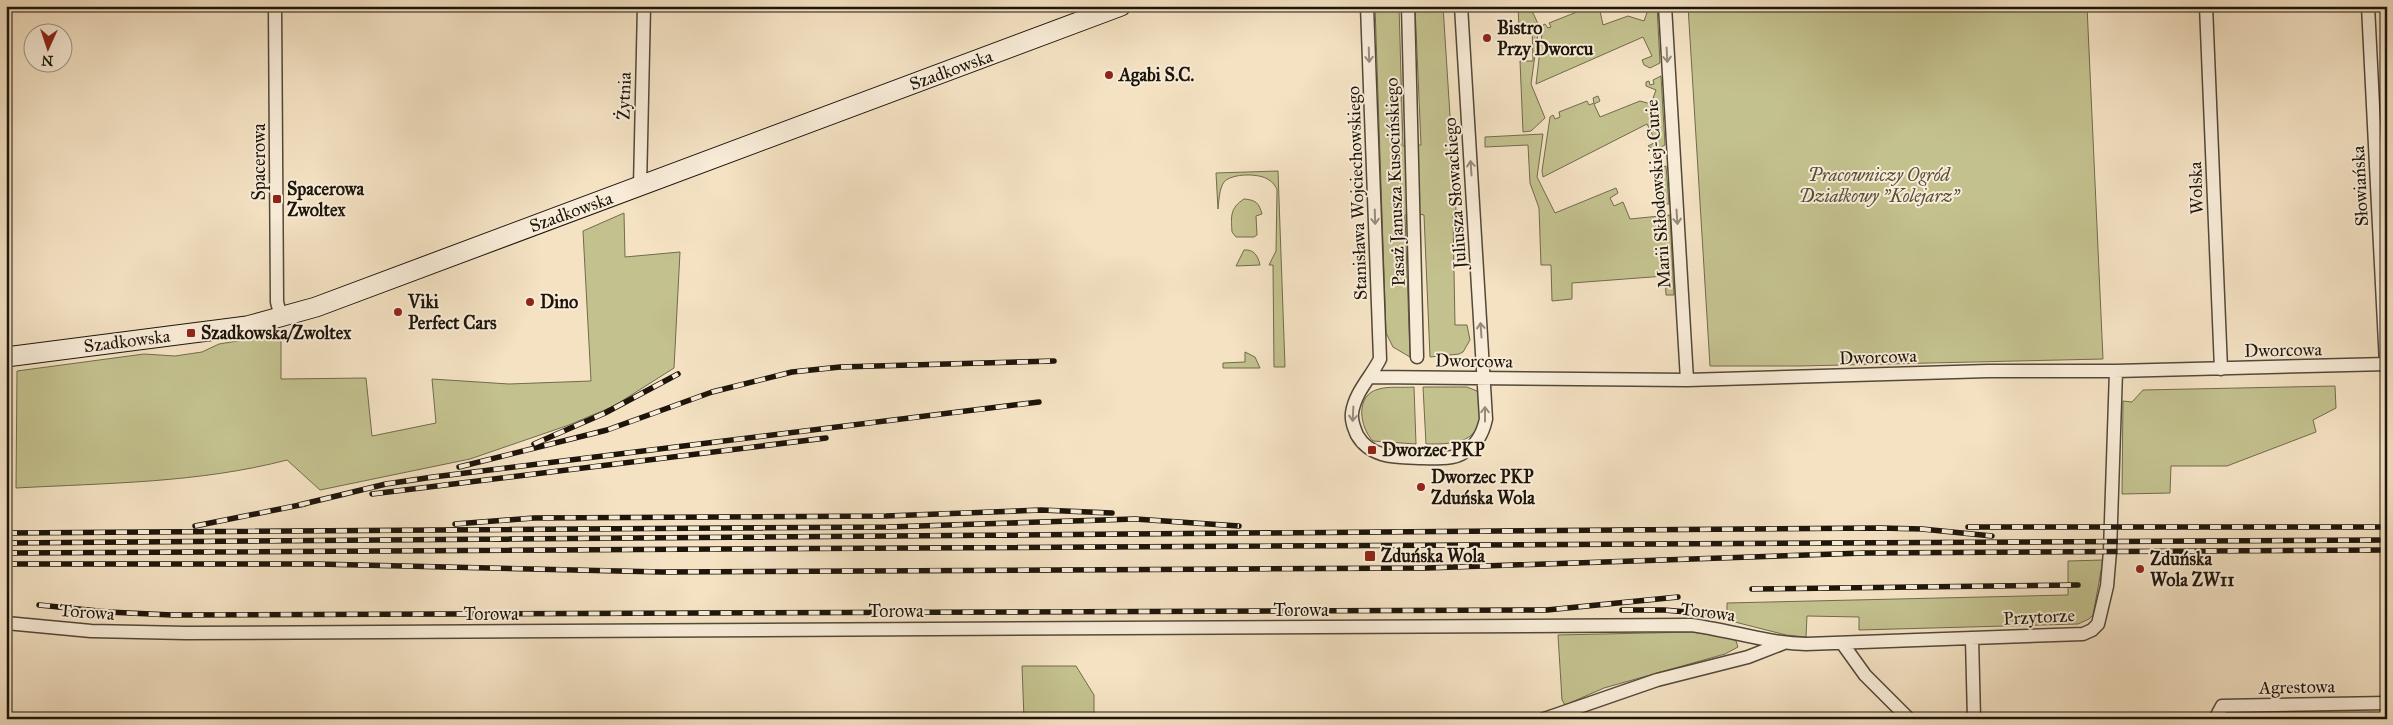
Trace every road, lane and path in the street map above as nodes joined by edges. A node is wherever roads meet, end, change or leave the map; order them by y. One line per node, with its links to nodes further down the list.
1 (275, 6): 11 (street, Spacerowa)
2 (644, 6): 10 (street, Żytnia)
3 (1367, 6): 17 (street, Stanisława Wojciechowskiego, one-way to 17)
4 (1408, 6): 13 (street, Pasaż Janusza Kusocińskiego)
5 (1461, 6): 18 (street, Juliusza Słowackiego, one-way to 5)
6 (1665, 6): 19 (street, Marii Skłodowskiej-Curie, one-way to 19)
7 (2206, 6): 15 (street, Wolska)
8 (2368, 6): 14 (street, Słowiańska)
9 (1114, 7): 10 (street, Szadkowska)
10 (640, 186): 11 (street, Szadkowska)
11 (281, 317): 12 (street, Szadkowska)
12 (6, 357)
13 (1417, 357)
14 (2386, 364): 15 (street, Dworcowa)
15 (2221, 369): 16 (street, Dworcowa)
16 (2116, 371): 19 (street, Dworcowa); 21 (street, Przytorze)
17 (1371, 377): 18 (street, Dworcowa); 18 (street, Stanisława Wojciechowskiego, one-way to 18)
18 (1484, 378): 19 (street, Dworcowa)
19 (1687, 380)
20 (6, 623): 22 (street, Torowa)
21 (1972, 638): 23 (street, Przytorze); 27 (street)
22 (1784, 643): 23 (street, Przytorze); 25 (street)
23 (1842, 643): 26 (street)
24 (2387, 703): 28 (street, Agrestowa)
25 (1544, 719)
26 (1909, 719)
27 (1974, 719)
28 (2215, 719)

